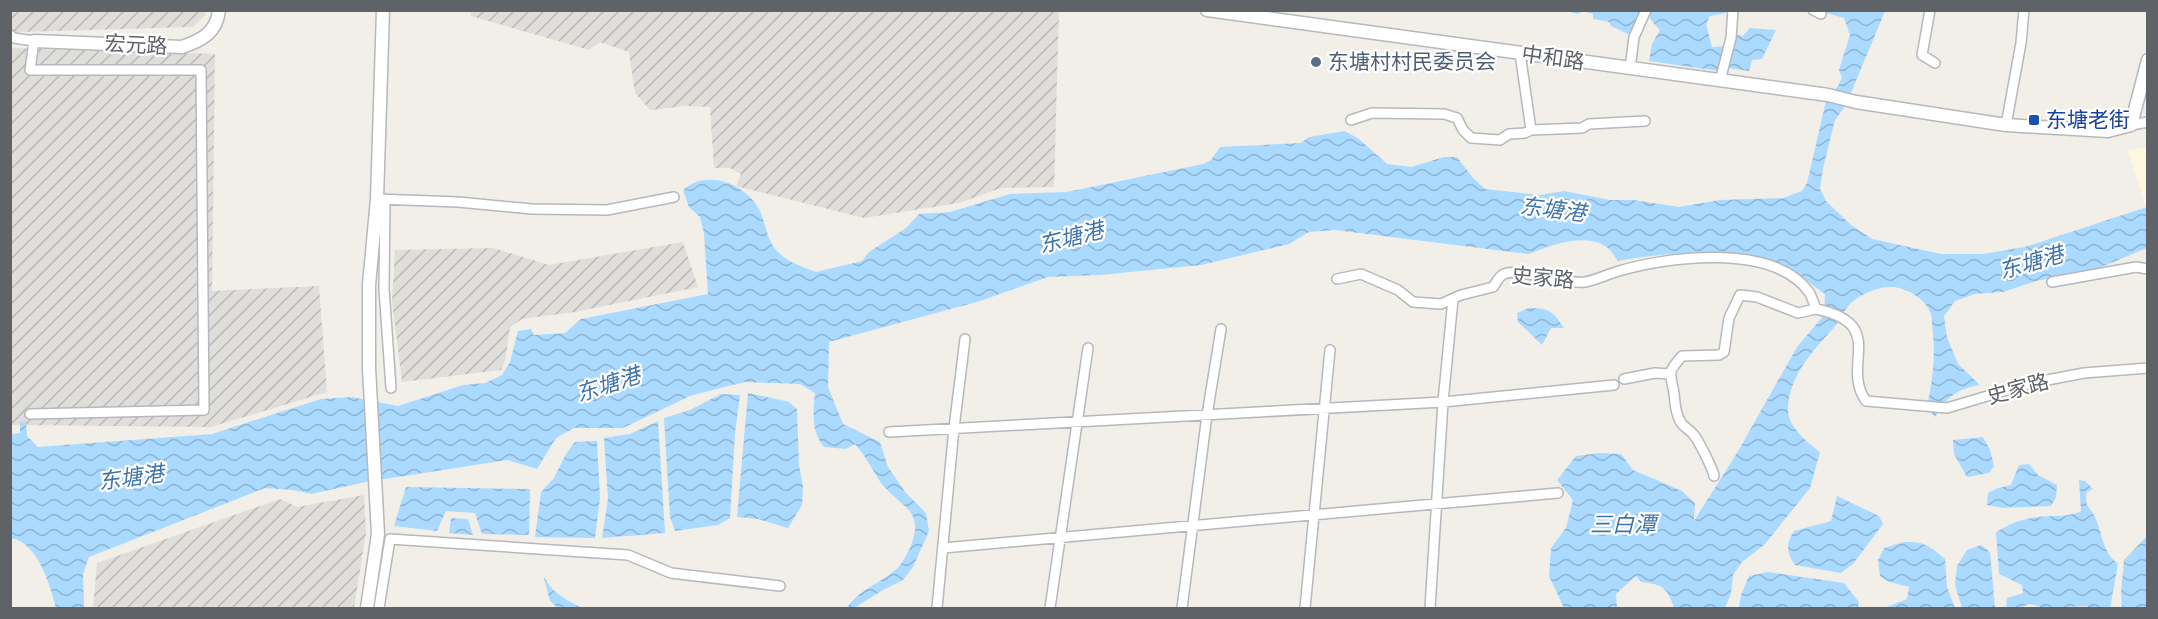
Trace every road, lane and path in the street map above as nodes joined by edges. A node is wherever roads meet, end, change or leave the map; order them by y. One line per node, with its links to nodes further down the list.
1 (219, 10): 9 (street, 宏元路)
2 (382, 10): 22 (street)
3 (1207, 10): 10 (street, 中和路)
4 (1646, 10): 13 (street)
5 (1733, 10): 14 (street)
6 (1930, 10): 12 (street)
7 (2024, 10): 18 (street)
8 (10, 35): 9 (street)
9 (33, 41): 39 (street)
10 (1520, 53): 13 (street, 中和路); 20 (street)
11 (2148, 60): 19 (street)
12 (1935, 63)
13 (1630, 69): 14 (street, 中和路)
14 (1720, 81): 18 (street, 中和路)
15 (1351, 120): 20 (street)
16 (1645, 121): 20 (street)
17 (2148, 122): 19 (street)
18 (2006, 124): 19 (street)
19 (2131, 125)
20 (1531, 130)
21 (674, 197): 22 (street)
22 (381, 199): 36 (street); 52 (street)
23 (2148, 269): 25 (street)
24 (1337, 279): 26 (street, 史家路)
25 (2052, 282)
26 (1453, 298): 27 (street, 史家路); 37 (street)
27 (1816, 309): 32 (street, 史家路); 33 (street, 史家路)
28 (1221, 329): 40 (street)
29 (965, 339): 42 (street)
30 (1088, 348): 41 (street)
31 (1330, 350): 38 (street)
32 (2148, 368)
33 (1670, 375): 34 (street); 44 (street)
34 (1624, 379)
35 (1614, 385): 37 (street)
36 (392, 388)
37 (1443, 402): 38 (street); 46 (street)
38 (1325, 408): 40 (street); 47 (street)
39 (30, 414)
40 (1207, 414): 41 (street); 48 (street)
41 (1077, 422): 42 (street); 49 (street)
42 (954, 428): 43 (street); 50 (street)
43 (889, 432)
44 (1714, 476)
45 (1558, 493): 46 (street)
46 (1436, 504): 47 (street); 58 (street)
47 (1315, 514): 48 (street); 57 (street)
48 (1193, 524): 49 (street); 56 (street)
49 (1061, 537): 50 (street); 55 (street)
50 (943, 548): 54 (street)
51 (780, 586): 53 (street)
52 (368, 609)
53 (379, 609)
54 (937, 609)
55 (1050, 609)
56 (1182, 609)
57 (1305, 609)
58 (1430, 609)

